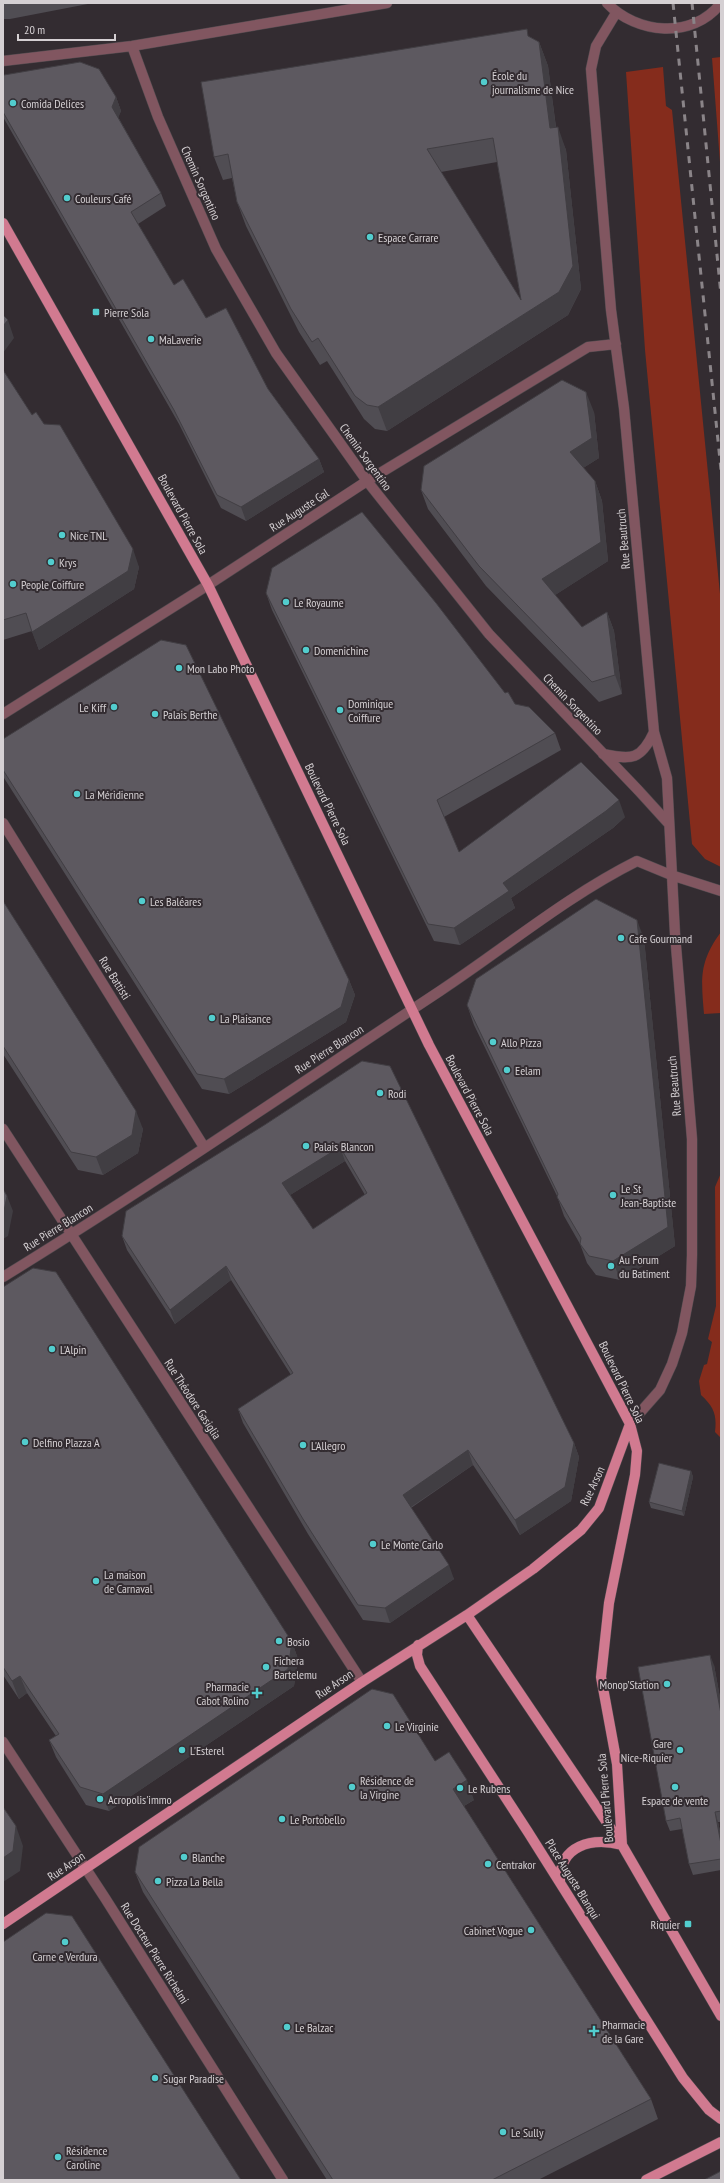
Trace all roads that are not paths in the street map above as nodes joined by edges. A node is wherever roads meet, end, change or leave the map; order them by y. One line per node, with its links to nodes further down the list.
1 (387, 3): 5 (street)
2 (607, 3): 4 (street)
3 (720, 5): 4 (street)
4 (616, 13): 8 (street, Rue Beautruch)
5 (132, 46): 6 (street); 9 (street, Chemin Sorgentino)
6 (3, 61)
7 (3, 223): 10 (main road, Boulevard Pierre Sola)
8 (616, 344): 9 (street, Rue Auguste Gal); 12 (street, Rue Beautruch)
9 (367, 481): 10 (street, Rue Auguste Gal); 13 (street, Chemin Sorgentino)
10 (208, 585): 11 (street, Rue Auguste Gal); 18 (main road, Boulevard Pierre Sola)
11 (3, 714)
12 (654, 732): 13 (street); 15 (street, Rue Beautruch)
13 (603, 754): 15 (street, Chemin Sorgentino)
14 (3, 823): 20 (street, Rue Battisti)
15 (669, 824): 16 (street, Rue Beautruch)
16 (671, 875): 17 (street); 18 (street, Rue Pierre Blancon); 23 (street, Rue Beautruch)
17 (721, 891)
18 (412, 1010): 20 (street, Rue Pierre Blancon); 23 (main road, Boulevard Pierre Sola)
19 (3, 1129): 21 (street, Rue Théodore Gasiglia)
20 (204, 1147): 21 (street, Rue Pierre Blancon)
21 (71, 1235): 22 (street, Rue Pierre Blancon); 26 (street, Rue Théodore Gasiglia)
22 (3, 1277)
23 (630, 1424): 24 (main road, Rue Arson); 28 (main road, Boulevard Pierre Sola)
24 (467, 1615): 25 (main road, Rue Arson); 28 (main road)
25 (418, 1645): 26 (main road, Rue Arson); 30 (main road, Place Auguste Blanqui)
26 (362, 1682): 29 (main road, Rue Arson)
27 (3, 1742): 29 (street, Rue Docteur Pierre Richelmi)
28 (622, 1845): 30 (main road); 32 (main road, Boulevard Pierre Sola)
29 (86, 1869): 31 (main road, Rue Arson); 35 (street, Rue Docteur Pierre Richelmi)
30 (560, 1882): 33 (main road, Place Auguste Blanqui)
31 (3, 1924)
32 (721, 2016)
33 (721, 2119)
34 (721, 2142): 36 (main road)
35 (283, 2180)
36 (646, 2180)

